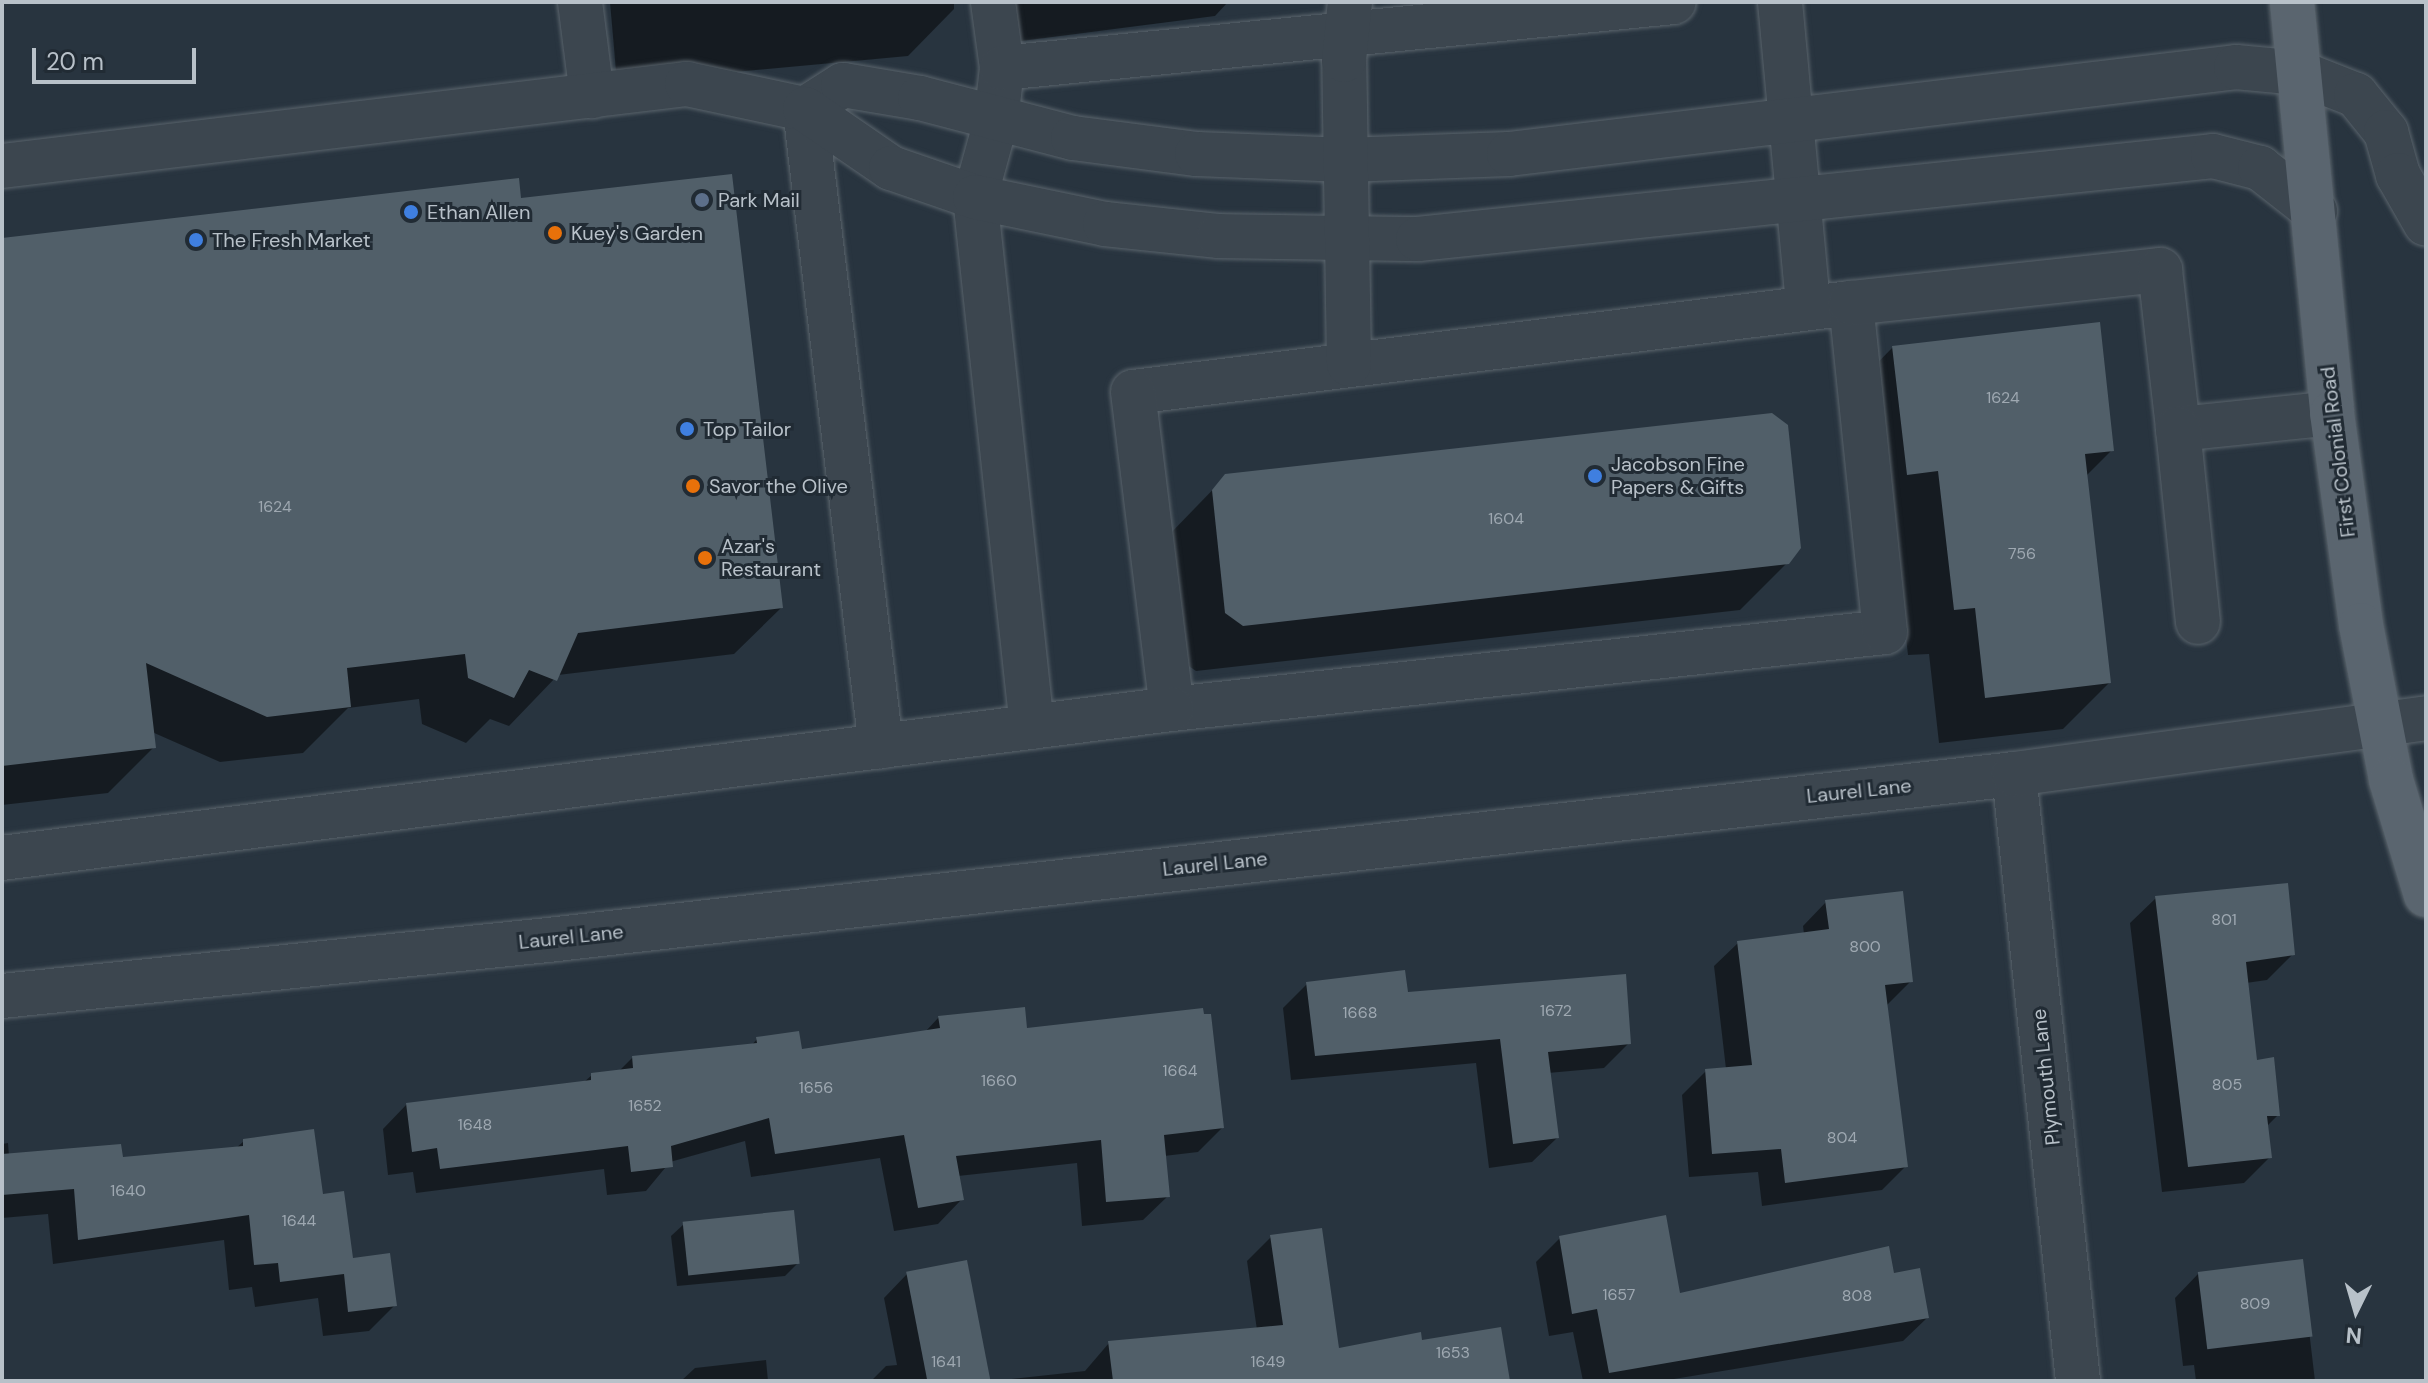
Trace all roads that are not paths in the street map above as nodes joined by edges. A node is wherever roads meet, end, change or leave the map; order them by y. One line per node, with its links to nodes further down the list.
1 (580, 2): 9 (street)
2 (993, 2): 7 (street)
3 (1674, 2): 6 (street)
4 (1780, 2): 11 (street)
5 (2292, 2): 8 (main road, First Colonial Road)
6 (1348, 20): 7 (street); 13 (street)
7 (1002, 68): 12 (street)
8 (2300, 73): 11 (street); 17 (main road, First Colonial Road); 18 (street)
9 (592, 96): 10 (street); 14 (street)
10 (805, 109): 12 (street); 15 (street); 29 (street)
11 (1790, 118): 13 (street); 16 (street)
12 (996, 121): 13 (street); 15 (street)
13 (1346, 160): 19 (street)
14 (2, 166)
15 (975, 197): 19 (street); 27 (street)
16 (1798, 200): 17 (street); 19 (street); 20 (street)
17 (2315, 211): 22 (main road, First Colonial Road)
18 (2426, 224)
19 (1348, 241): 21 (street)
20 (1829, 304): 21 (street); 23 (street); 25 (street)
21 (1349, 364): 25 (street)
22 (2332, 413): 23 (street); 28 (main road, First Colonial Road)
23 (2178, 429): 24 (street)
24 (2198, 622)
25 (1172, 709): 27 (street)
26 (2426, 718): 28 (street, Laurel Lane)
27 (1032, 727): 29 (street)
28 (2378, 727): 30 (street, Laurel Lane); 32 (main road, First Colonial Road)
29 (881, 746): 31 (street)
30 (2014, 774): 33 (street, Laurel Lane); 34 (street, Plymouth Lane)
31 (2, 858)
32 (2426, 895)
33 (2, 996)
34 (2078, 1381)

